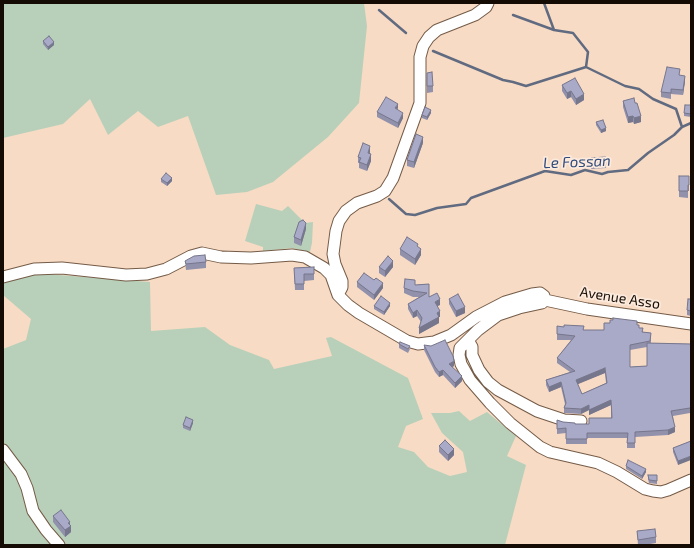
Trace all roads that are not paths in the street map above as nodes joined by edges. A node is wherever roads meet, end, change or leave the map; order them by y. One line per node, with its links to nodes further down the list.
1 (488, 3): 3 (street)
2 (3, 277): 3 (street)
3 (338, 295): 4 (street, Avenue Asso)
4 (545, 300): 5 (street, Avenue Asso); 6 (street)
5 (691, 324)
6 (468, 340): 7 (street); 9 (street)
7 (581, 421)
8 (3, 450): 10 (street)
9 (691, 480)
10 (59, 545)

